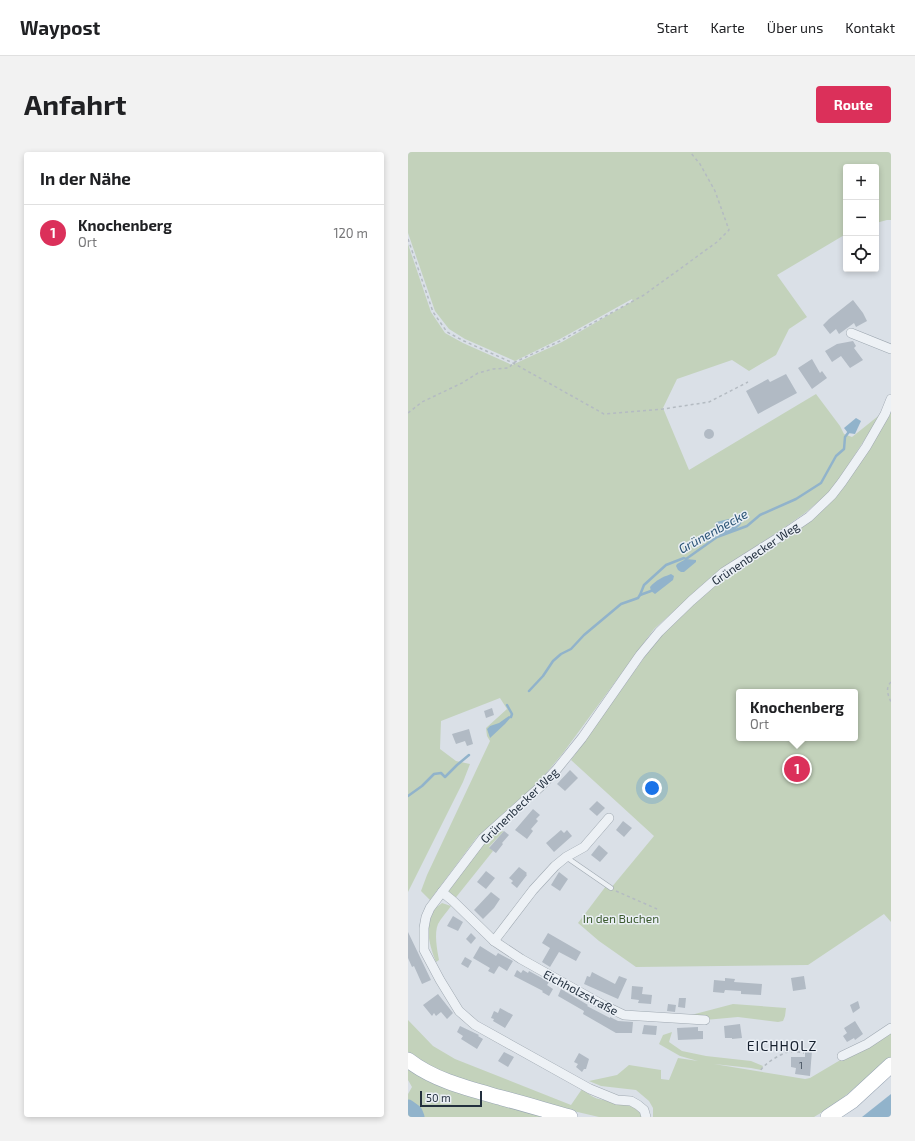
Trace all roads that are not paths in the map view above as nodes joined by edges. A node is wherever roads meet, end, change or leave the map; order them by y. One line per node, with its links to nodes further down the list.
1 (851, 333): 2 (street)
2 (891, 348)
3 (891, 399): 7 (street, Grünenbecker Weg)
4 (610, 818): 5 (street)
5 (566, 857): 6 (lane); 8 (street)
6 (611, 888)
7 (442, 892): 8 (street, Eichholzstraße); 15 (street, Grünenbecker Weg)
8 (494, 941): 9 (street, Eichholzstraße)
9 (705, 1020)
10 (891, 1028): 11 (street)
11 (842, 1056)
12 (408, 1060): 14 (main road)
13 (891, 1065): 16 (main road)
14 (570, 1117)
15 (646, 1117)
16 (828, 1117)

